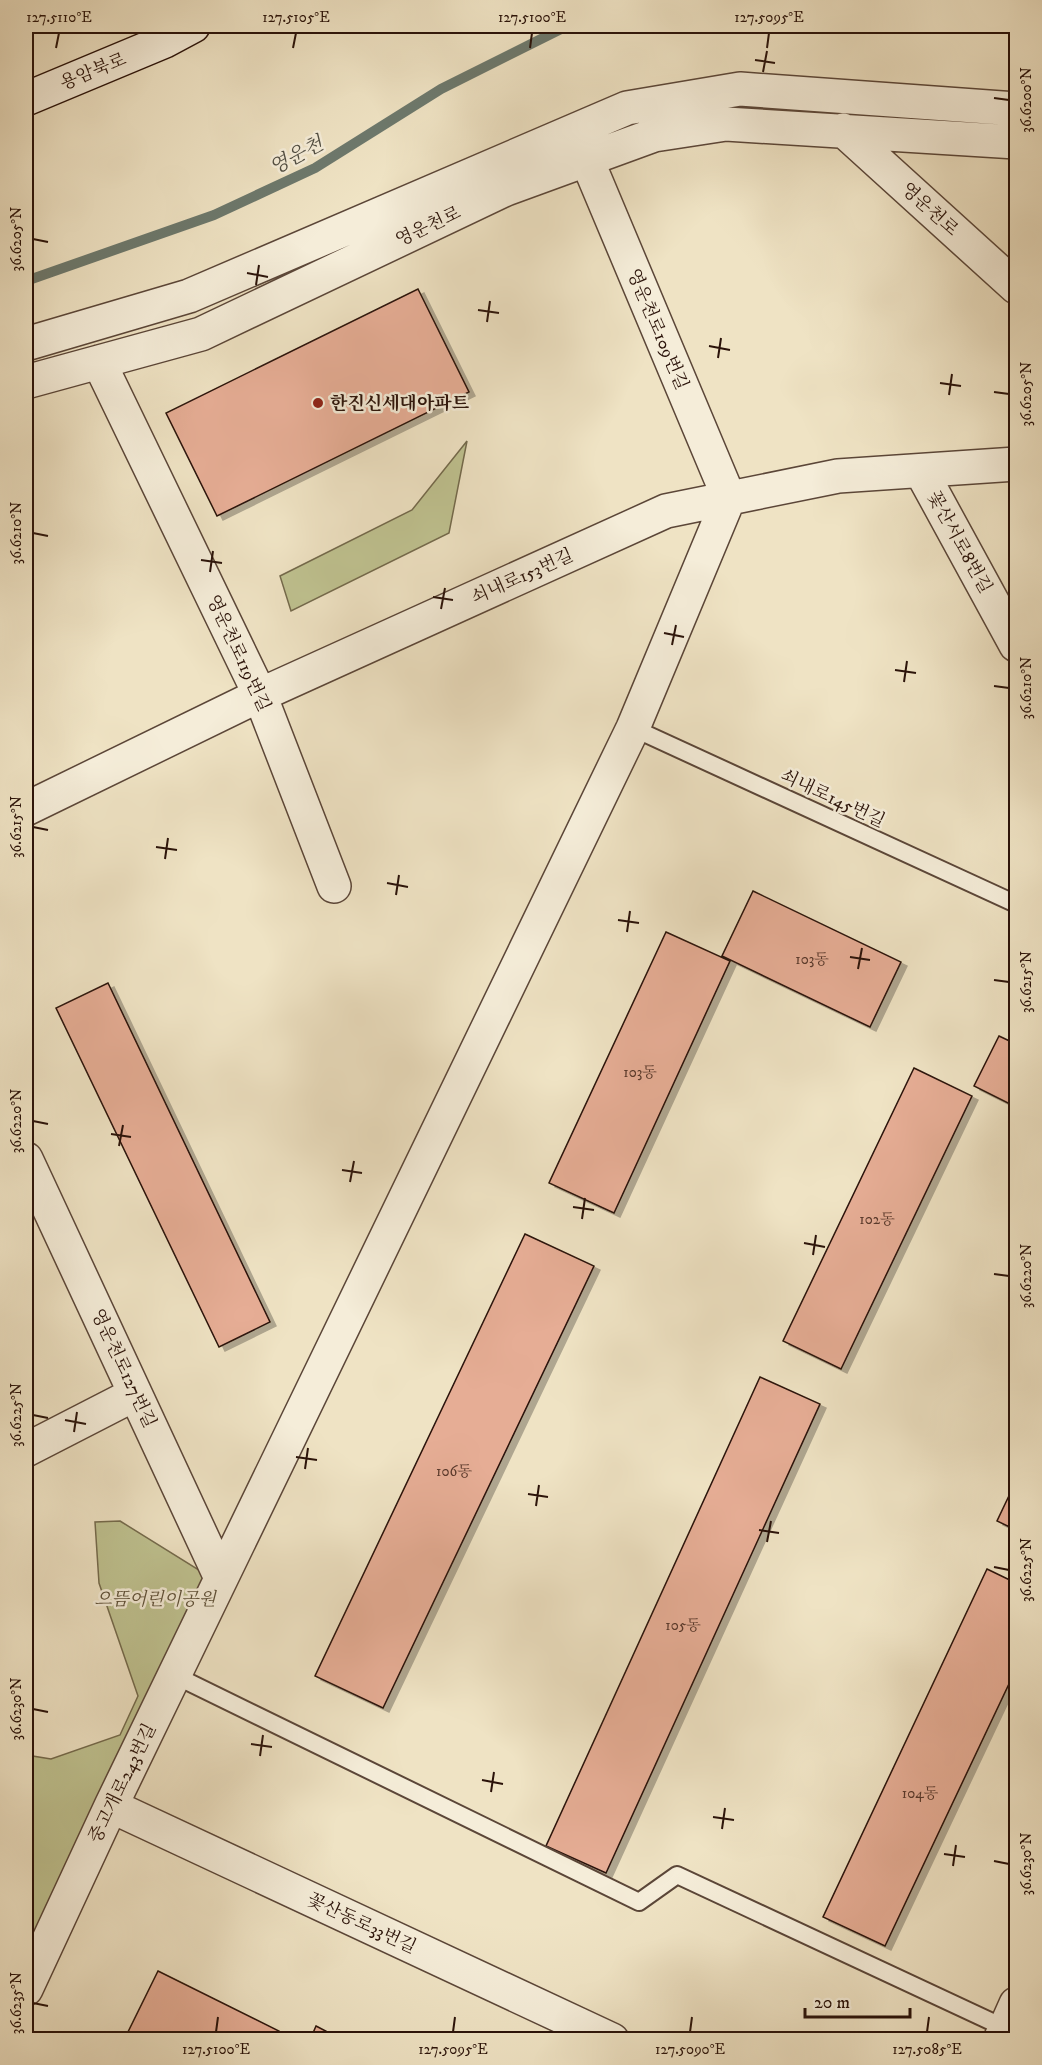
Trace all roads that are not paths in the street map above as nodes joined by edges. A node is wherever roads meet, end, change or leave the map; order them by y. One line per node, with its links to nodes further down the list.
1 (193, 26): 2 (street, 용암북로)
2 (26, 99)
3 (1017, 109): 8 (street)
4 (843, 130): 5 (street, 영운천로); 6 (street, 영운천로); 7 (street, 영운천로)
5 (1017, 142)
6 (587, 160): 9 (street, 영운천로); 13 (street, 영운천로109번길)
7 (1017, 287)
8 (26, 344)
9 (99, 362): 10 (street, 영운천로); 15 (street, 영운천로119번길)
10 (26, 382)
11 (1017, 464): 12 (street, 쇠내로153번길)
12 (921, 471): 13 (street, 쇠내로153번길); 14 (street, 꽃산서로8번길)
13 (729, 498): 15 (street, 쇠내로153번길); 16 (street, 중고개로243번길)
14 (1017, 645)
15 (260, 695): 17 (street, 쇠내로153번길); 18 (street, 영운천로119번길)
16 (633, 728): 19 (lane, 쇠내로145번길); 23 (street, 중고개로243번길)
17 (26, 809)
18 (334, 886)
19 (1017, 904)
20 (26, 1159): 21 (street, 영운천로127번길)
21 (135, 1394): 22 (street); 23 (street, 영운천로127번길)
22 (26, 1450)
23 (221, 1578): 24 (street, 중고개로243번길)
24 (174, 1675): 25 (street, 중고개로243번길); 27 (lane)
25 (111, 1806): 26 (street, 중고개로243번길); 28 (street, 꽃산동로33번길)
26 (26, 1989)
27 (1007, 2024)
28 (612, 2040)

